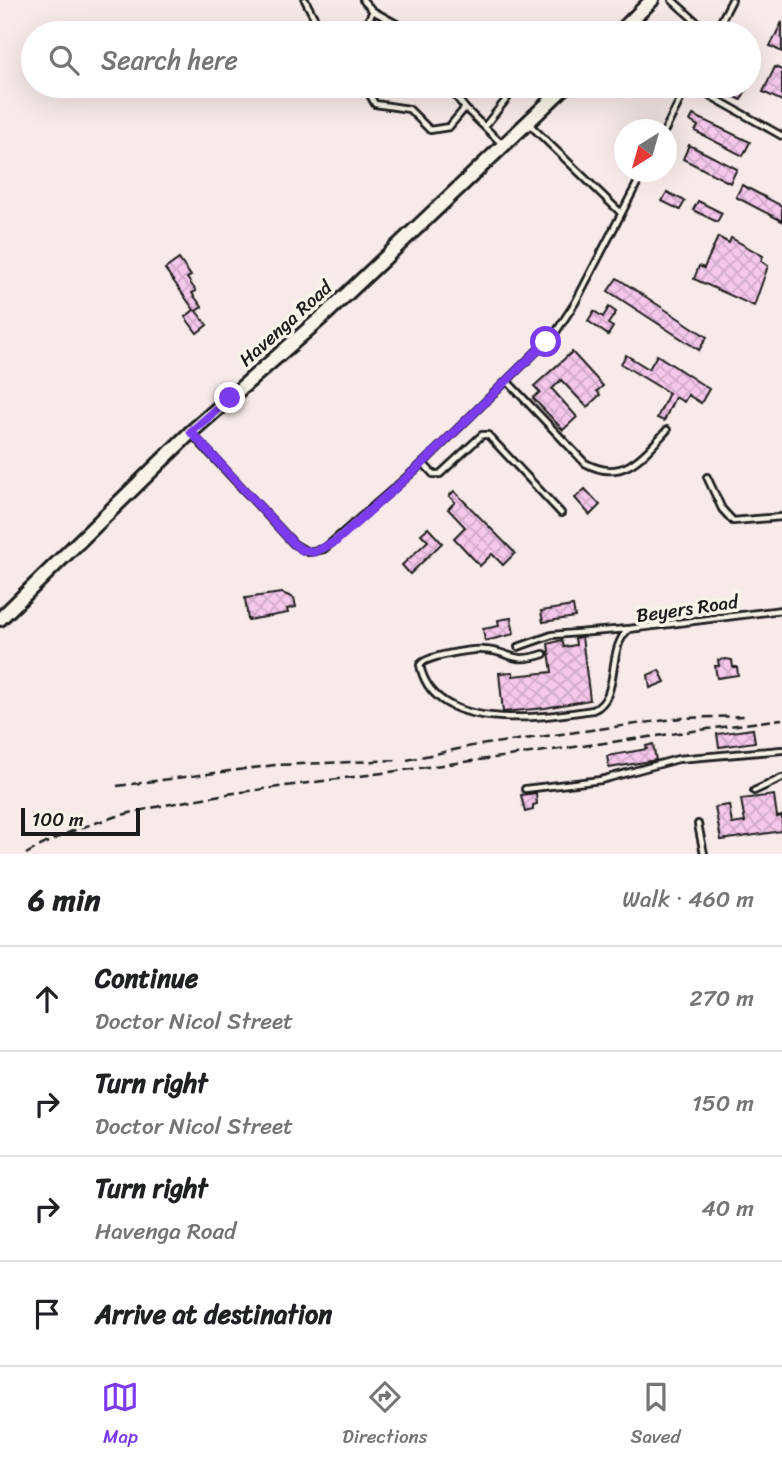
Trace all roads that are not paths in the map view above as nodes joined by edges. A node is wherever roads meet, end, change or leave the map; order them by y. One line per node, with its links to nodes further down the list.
1 (305, 0): 7 (lane)
2 (653, 0): 10 (street)
3 (672, 0): 11 (lane)
4 (732, 0): 12 (lane)
5 (367, 1): 6 (lane)
6 (373, 11): 8 (lane); 9 (lane)
7 (316, 21)
8 (368, 21)
9 (391, 21)
10 (631, 21)
11 (696, 21)
12 (721, 21)
13 (372, 98): 19 (lane)
14 (457, 98): 19 (lane)
15 (508, 98): 22 (lane)
16 (554, 98): 21 (street, Havenga Road)
17 (681, 98): 20 (lane)
18 (714, 98): 23 (lane)
19 (465, 108): 22 (lane)
20 (670, 119)
21 (528, 123): 24 (street, Havenga Road); 26 (lane)
22 (485, 127): 24 (lane)
23 (782, 136)
24 (504, 146): 29 (street, Havenga Road)
25 (638, 182): 26 (lane)
26 (621, 214): 27 (lane)
27 (508, 382): 28 (lane); 30 (lane)
28 (667, 430)
29 (191, 432): 30 (lane); 35 (street, Havenga Road)
30 (423, 463): 32 (lane)
31 (707, 477): 33 (lane)
32 (561, 513)
33 (782, 517)
34 (782, 610): 36 (lane, Beyers Road)
35 (0, 619)
36 (629, 629): 37 (lane); 38 (lane, Beyers Road)
37 (518, 647)
38 (544, 654)
39 (781, 750): 41 (lane)
40 (782, 778): 42 (lane)
41 (525, 789)
42 (754, 791)
43 (698, 824): 44 (lane)
44 (704, 854)

